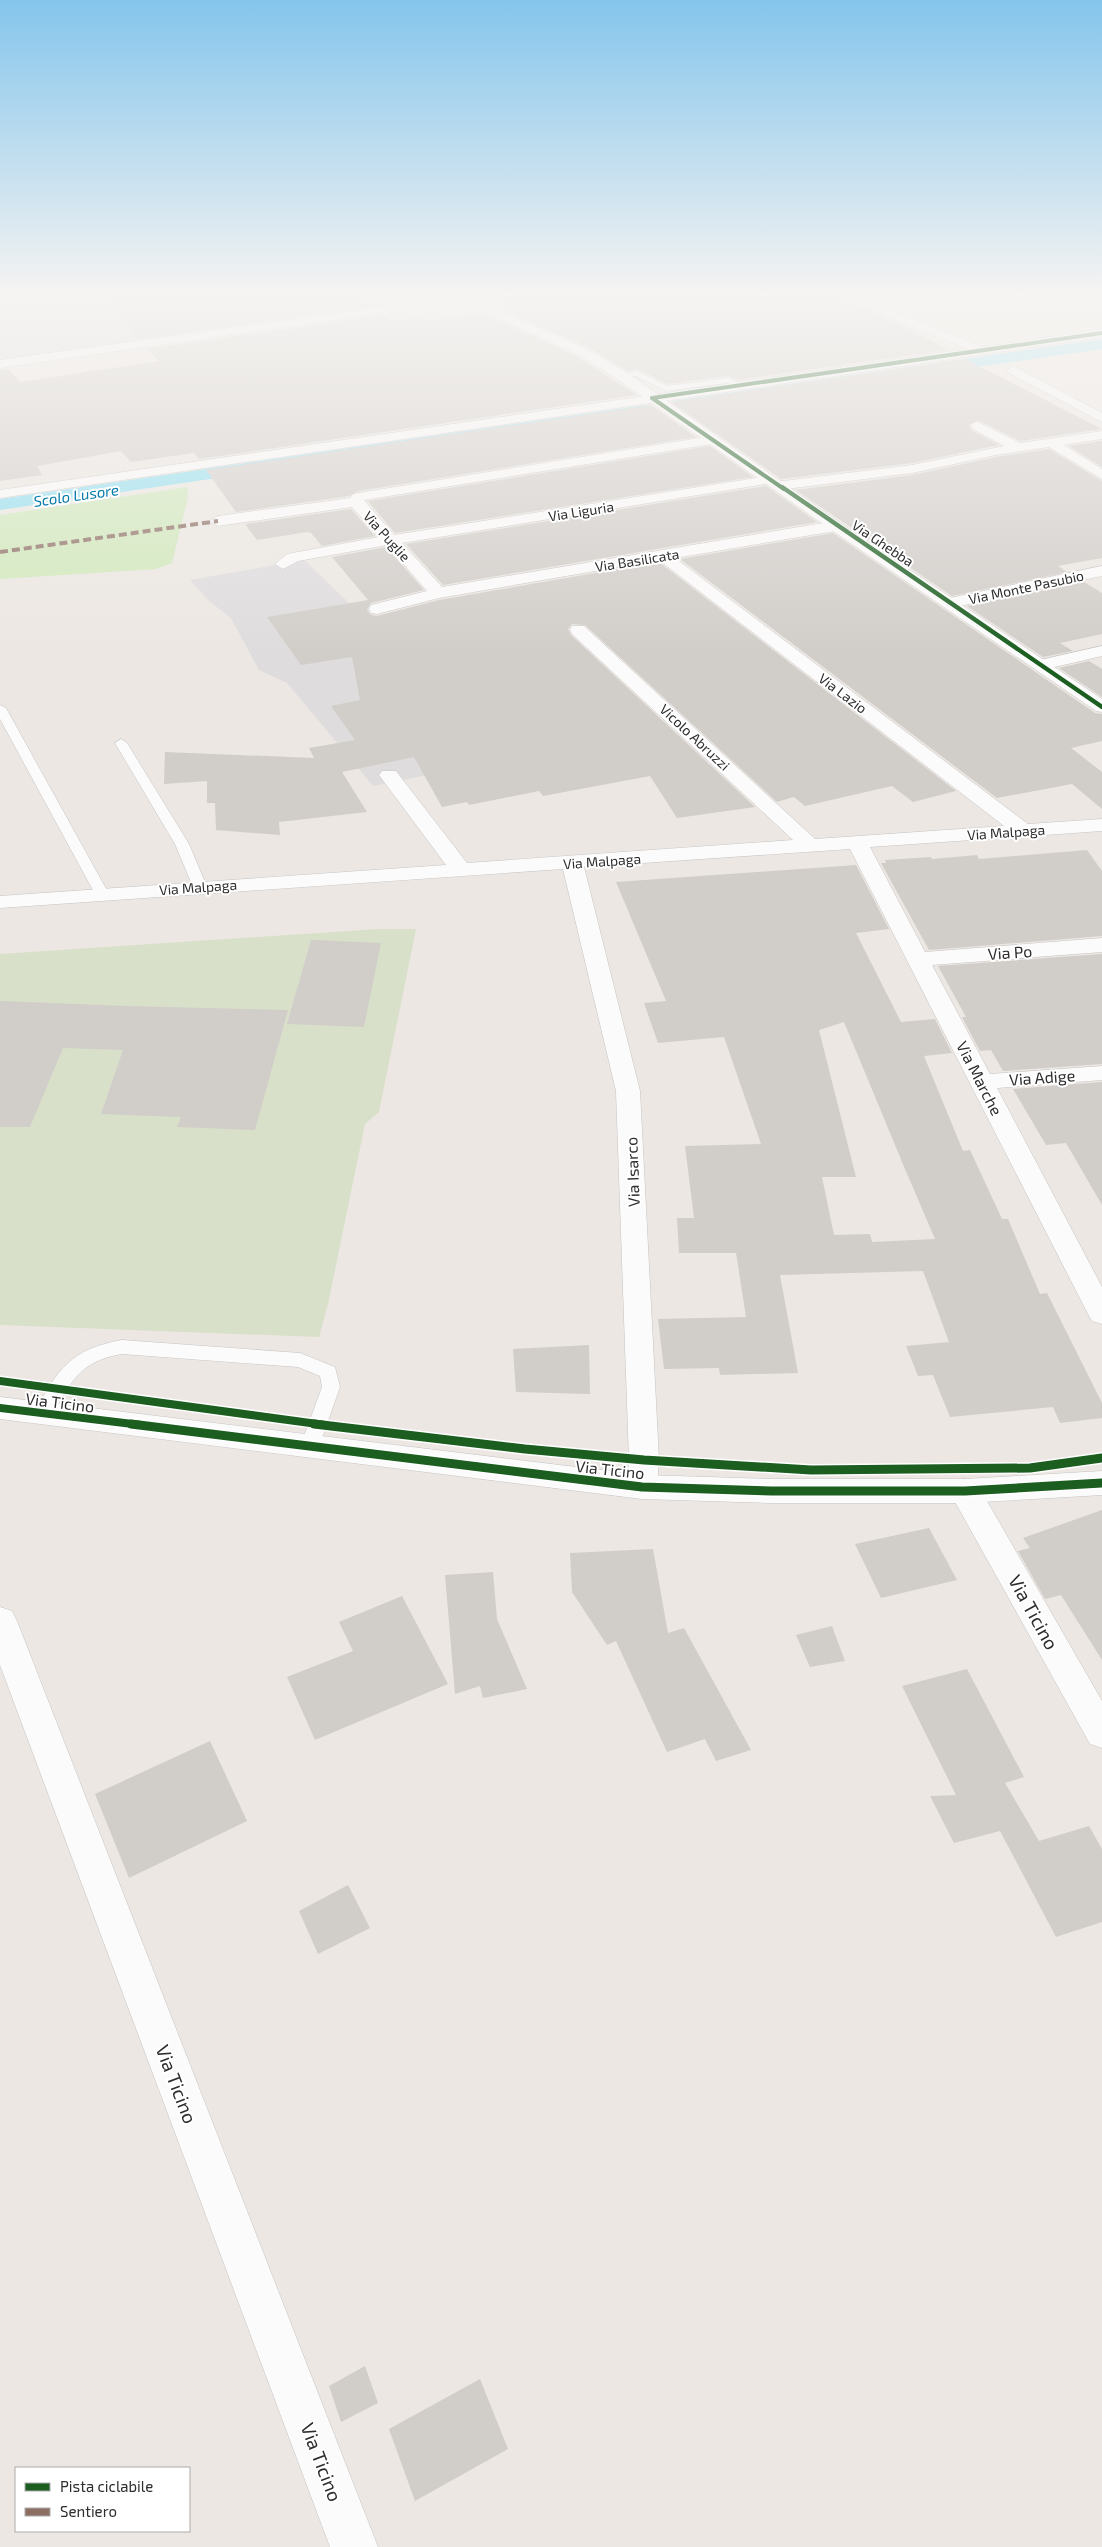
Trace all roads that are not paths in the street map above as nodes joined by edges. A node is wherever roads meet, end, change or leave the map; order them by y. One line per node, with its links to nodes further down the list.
1 (531, 417): 10 (street)
2 (679, 417): 5 (street, Via Ghebba)
3 (978, 426): 7 (street)
4 (1102, 435): 6 (street, Via Liguria)
5 (712, 440): 9 (street, Via Ghebba); 11 (street, Via Puglie)
6 (1052, 443): 7 (street, Via Liguria); 8 (street)
7 (1019, 448): 9 (street, Via Liguria)
8 (1102, 476)
9 (774, 483): 13 (street, Via Ghebba); 14 (street, Via Liguria)
10 (0, 494)
11 (356, 502): 12 (street); 14 (street, Via Puglie)
12 (218, 521)
13 (835, 526): 15 (street, Via Basilicata); 19 (street, Via Ghebba)
14 (393, 541): 16 (street, Via Liguria); 18 (street, Via Puglie)
15 (663, 556): 18 (street, Via Basilicata); 29 (street, Via Lazio)
16 (283, 564)
17 (1102, 571): 19 (street, Via Monte Pasubio)
18 (438, 593): 20 (street)
19 (950, 603): 23 (street, Via Ghebba)
20 (377, 610)
21 (578, 630): 31 (street, Vicolo Abruzzi)
22 (1102, 651): 23 (street)
23 (1042, 665): 24 (street, Via Ghebba)
24 (1102, 706)
25 (0, 708): 35 (lane)
26 (121, 743): 34 (lane)
27 (389, 775): 33 (street)
28 (1102, 824): 29 (street, Via Malpaga)
29 (1024, 831): 30 (street, Via Malpaga)
30 (857, 842): 31 (street, Via Malpaga); 38 (street, Via Marche)
31 (811, 846): 32 (street, Via Malpaga)
32 (572, 863): 33 (street, Via Malpaga); 46 (street, Via Isarco)
33 (461, 870): 34 (street, Via Malpaga)
34 (200, 887): 35 (street, Via Malpaga)
35 (102, 894): 36 (street, Via Malpaga)
36 (0, 902)
37 (1102, 945): 38 (street, Via Po)
38 (918, 959): 40 (street, Via Marche)
39 (1102, 1073): 40 (street, Via Adige)
40 (982, 1082): 41 (street, Via Marche)
41 (1102, 1314)
42 (0, 1408): 43 (street, Via Ticino)
43 (44, 1413): 44 (street, Via Ticino); 44 (lane)
44 (310, 1447): 46 (street, Via Ticino)
45 (1102, 1483): 47 (street, Via Ticino)
46 (642, 1487): 47 (street, Via Ticino)
47 (965, 1491): 49 (street, Via Ticino)
48 (0, 1621): 50 (street, Via Ticino)
49 (1102, 1733)
50 (354, 2547)

